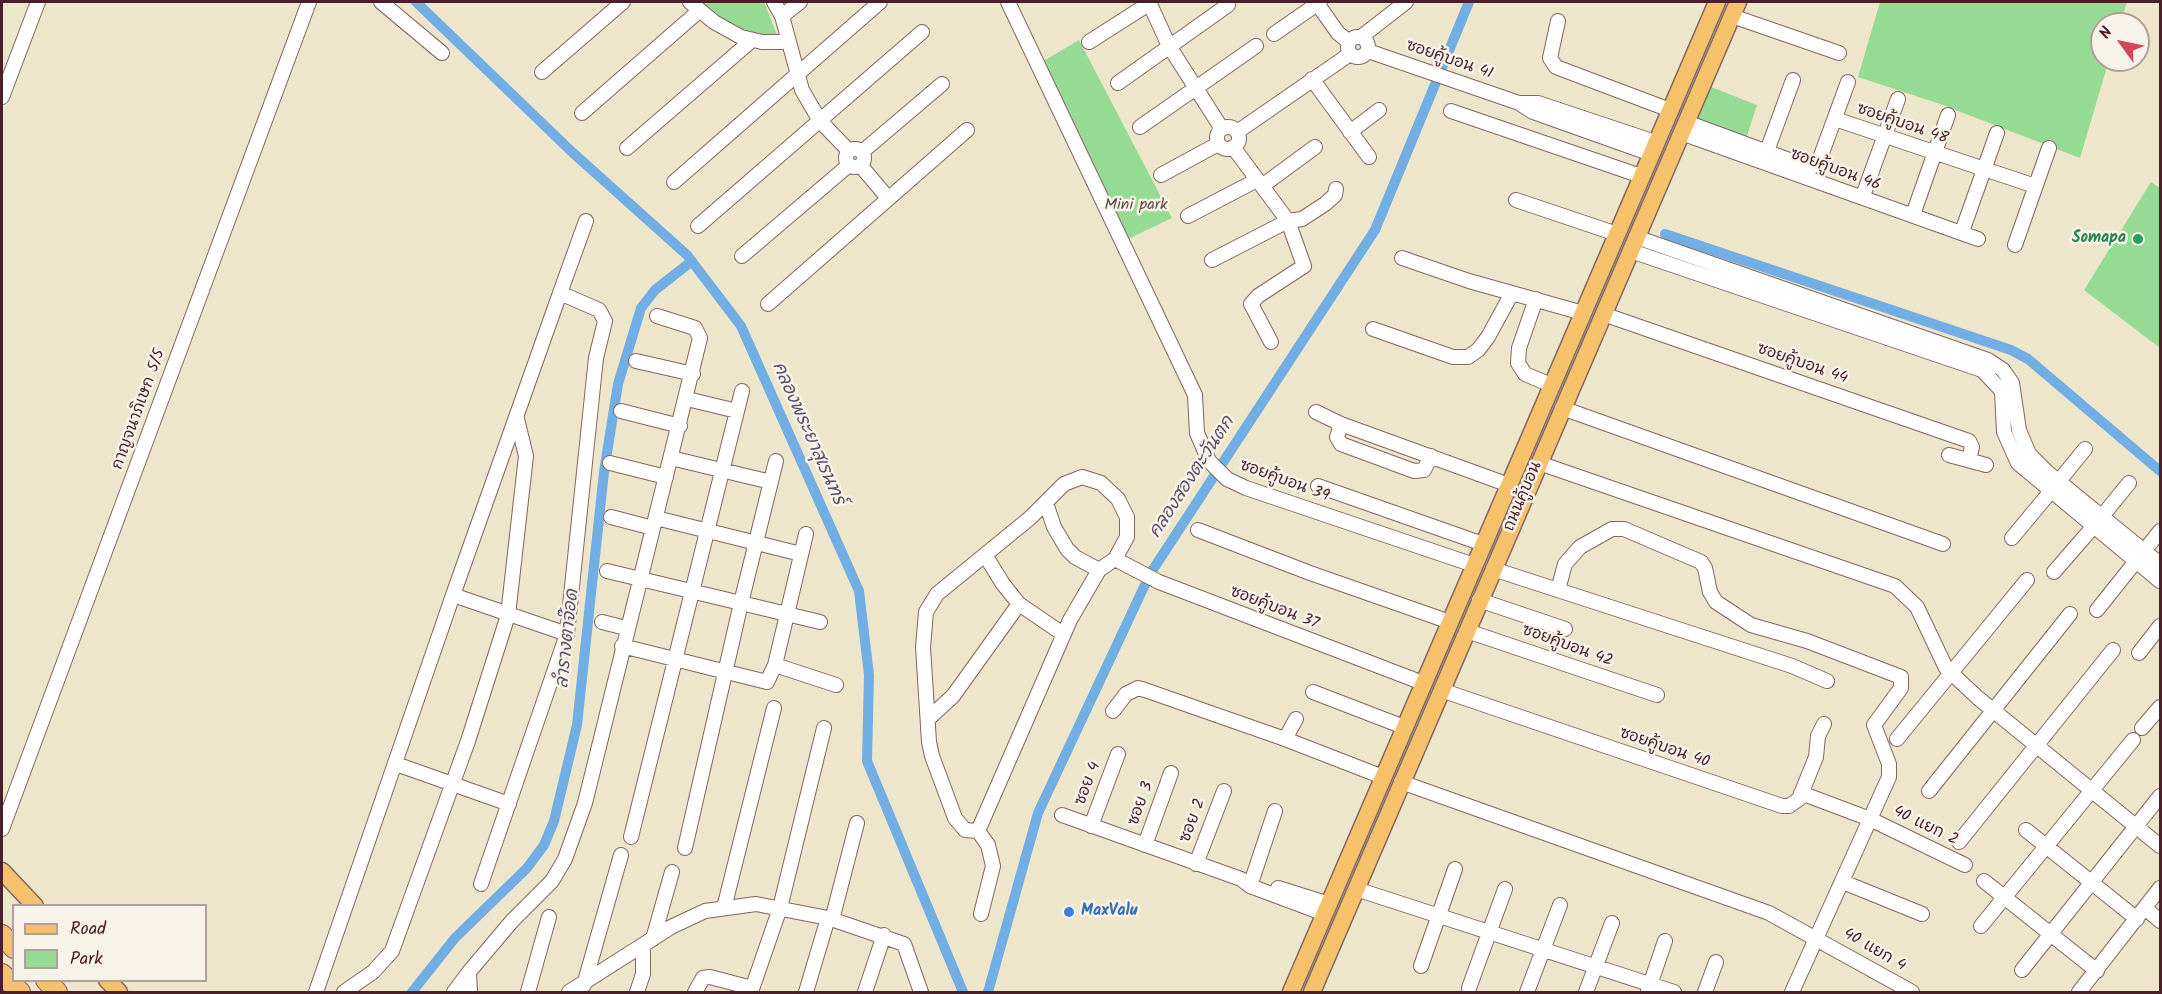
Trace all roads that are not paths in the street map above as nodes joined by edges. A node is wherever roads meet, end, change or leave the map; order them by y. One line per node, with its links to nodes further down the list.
1 (38, 2): 36 (street)
2 (309, 2): 213 (street, กาญจนาภิเษก 5/5)
3 (381, 2): 26 (street)
4 (623, 2): 28 (street)
5 (774, 2): 16 (street)
6 (800, 2): 16 (street)
7 (880, 2): 29 (street)
8 (1008, 2): 141 (street, ซอยคู้บอน 39)
9 (1150, 2): 22 (street); 24 (street)
10 (1318, 2): 19 (street); 23 (street)
11 (1406, 2): 23 (street)
12 (1717, 2): 39 (main road, ถนนคู้บอน)
13 (1228, 5): 24 (street)
14 (694, 6): 20 (street); 41 (street)
15 (1735, 9): 27 (street); 46 (main road, ถนนคู้บอน)
16 (782, 16): 21 (street)
17 (1558, 21): 39 (street)
18 (922, 32): 44 (street)
19 (1274, 34)
20 (751, 41): 21 (street); 56 (street)
21 (789, 42): 29 (street)
22 (1089, 42)
23 (1353, 44): 30 (street); 57 (street, ซอยคู้บอน 41)
24 (1169, 46): 33 (street); 35 (street)
25 (1256, 46): 35 (street)
26 (442, 53)
27 (1839, 54)
28 (542, 72)
29 (796, 73): 44 (street); 66 (street)
30 (1312, 80): 49 (street); 50 (street)
31 (1793, 80): 59 (street)
32 (1848, 82): 43 (street)
33 (1118, 83)
34 (942, 84): 62 (street)
35 (1196, 88): 45 (street); 47 (street)
36 (2, 98)
37 (1898, 99): 52 (street)
38 (1379, 110): 50 (street)
39 (1670, 110): 57 (main road, ถนนคู้บอน)
40 (1451, 111): 65 (street)
41 (582, 113)
42 (1948, 115): 60 (street)
43 (1835, 119): 52 (street, ซอยคู้บอน 48); 59 (street, ซอยคู้บอน 48)
44 (820, 120): 62 (street); 77 (street)
45 (1140, 128)
46 (1684, 128): 59 (street, ซอยคู้บอน 48); 80 (street, ซอยคู้บอน 46); 81 (main road, ถนนคู้บอน)
47 (1222, 129): 49 (street); 53 (street)
48 (967, 130): 71 (street)
49 (1237, 132): 54 (street)
50 (1350, 132): 61 (street)
51 (1997, 133): 63 (street)
52 (1884, 136): 60 (street, ซอยคู้บอน 48); 70 (street)
53 (1218, 144): 54 (street); 64 (street)
54 (1233, 147): 67 (street)
55 (1315, 147): 67 (street)
56 (627, 148)
57 (1653, 148): 65 (main road, ถนนคู้บอน)
58 (2049, 148): 68 (street)
59 (1767, 152)
60 (1934, 154): 63 (street, ซอยคู้บอน 48); 73 (street)
61 (1369, 157)
62 (855, 158): 71 (street); 83 (street)
63 (1984, 171): 68 (street, ซอยคู้บอน 48); 78 (street)
64 (1161, 175)
65 (1641, 176): 79 (main road, ถนนคู้บอน)
66 (674, 182)
67 (1259, 183): 74 (street); 76 (street)
68 (2035, 186): 82 (street)
69 (1336, 189): 76 (street)
70 (1864, 193)
71 (888, 198): 89 (street)
72 (1516, 200): 79 (street)
73 (1915, 209)
74 (1188, 216)
75 (586, 221): 86 (street)
76 (1288, 221): 85 (street); 94 (street)
77 (698, 226)
78 (1964, 226)
79 (1617, 234): 90 (main road, ถนนคู้บอน)
80 (1978, 239)
81 (1634, 244): 91 (main road, ถนนคู้บอน); 122 (street)
82 (2015, 245)
83 (742, 256)
84 (1402, 258): 87 (street)
85 (1212, 260)
86 (560, 293): 104 (street); 166 (street)
87 (1512, 293): 88 (street); 93 (street)
88 (1536, 299): 90 (street); 97 (street)
89 (768, 304)
90 (1583, 313): 97 (main road, ถนนคู้บอน)
91 (1603, 314): 100 (main road, ถนนคู้บอน); 111 (street, ซอยคู้บอน 44)
92 (657, 316): 96 (street)
93 (1373, 328)
94 (1271, 342)
95 (636, 361): 96 (street)
96 (693, 374): 99 (street)
97 (1551, 385): 120 (main road, ถนนคู้บอน)
98 (742, 391): 102 (street)
99 (687, 399): 102 (street); 106 (street)
100 (1562, 408): 114 (main road, ถนนคู้บอน); 135 (street)
101 (621, 411): 106 (street)
102 (736, 411): 116 (street)
103 (1316, 412): 105 (street)
104 (517, 419): 151 (street); 158 (street)
105 (1341, 424): 109 (street); 109 (street)
106 (680, 426): 110 (street)
107 (2085, 449): 122 (street)
108 (1949, 454): 111 (street)
109 (1431, 456): 120 (street)
110 (671, 458): 116 (street); 117 (street)
111 (1969, 460): 115 (street)
112 (776, 461): 118 (street)
113 (610, 463): 117 (street)
114 (1539, 463): 142 (main road, ถนนคู้บอน); 174 (street)
115 (1986, 465)
116 (722, 470): 118 (street); 130 (street)
117 (666, 477): 126 (street)
118 (771, 482): 133 (street)
119 (2129, 483): 124 (street)
120 (1509, 485): 134 (main road, ถนนคู้บอน)
121 (1318, 486): 134 (street)
122 (2055, 486): 124 (street); 127 (street); 132 (street)
123 (1046, 503): 137 (street); 139 (street); 143 (street)
124 (2103, 515): 138 (street)
125 (611, 517): 126 (street)
126 (655, 523): 130 (street); 146 (street)
127 (2093, 527): 138 (street); 145 (street)
128 (1198, 530): 161 (street)
129 (2160, 531): 138 (street)
130 (707, 532): 133 (street); 150 (street)
131 (806, 534): 136 (street)
132 (2012, 538)
133 (756, 543): 136 (street); 153 (street)
134 (1483, 544): 141 (main road, ถนนคู้บอน)
135 (1943, 544)
136 (801, 554): 156 (street)
137 (985, 555): 154 (street); 185 (street)
138 (2140, 555): 140 (street); 148 (street); 155 (street)
139 (1115, 559): 143 (street); 176 (street, ซอยคู้บอน 37)
140 (2160, 564)
141 (1474, 565): 161 (main road, ถนนคู้บอน)
142 (1493, 569): 149 (street); 152 (main road, ถนนคู้บอน)
143 (1099, 570): 167 (street)
144 (607, 571): 146 (street)
145 (2054, 572)
146 (639, 579): 150 (street); 163 (street)
147 (2027, 580): 174 (street)
148 (2160, 581)
149 (1558, 590): 175 (street); 209 (street)
150 (693, 592): 153 (street); 171 (street)
151 (453, 595): 158 (street); 196 (street)
152 (1479, 600): 164 (street); 165 (main road, ถนนคู้บอน)
153 (741, 603): 156 (street); 173 (street)
154 (1019, 604): 167 (street); 185 (street)
155 (2097, 609)
156 (786, 614): 160 (street); 172 (street)
157 (2070, 614): 184 (street)
158 (508, 615): 166 (street); 200 (street)
159 (602, 622): 163 (street)
160 (820, 622)
161 (1450, 622): 176 (main road, ถนนคู้บอน)
162 (2160, 626): 170 (street)
163 (626, 628): 168 (street)
164 (1565, 629)
165 (1467, 631): 178 (main road, ถนนคู้บอน); 180 (street, ซอยคู้บอน 42)
166 (567, 634): 206 (street)
167 (1063, 634): 215 (street)
168 (622, 646): 171 (street); 263 (street)
169 (2113, 650): 194 (street)
170 (2139, 653)
171 (677, 660): 173 (street); 216 (street)
172 (775, 665): 173 (street); 177 (street)
173 (726, 673): 221 (street)
174 (1951, 673): 184 (street); 192 (street)
175 (1827, 681)
176 (1424, 683): 188 (main road, ถนนคู้บอน)
177 (836, 685)
178 (1441, 690): 199 (main road, ถนนคู้บอน); 204 (street, ซอยคู้บอน 40)
179 (1313, 692): 188 (street)
180 (1657, 695)
181 (2160, 707): 190 (street)
182 (774, 708): 239 (street)
183 (1113, 711): 191 (street)
184 (1994, 711): 194 (street); 203 (street)
185 (928, 719): 215 (street)
186 (1296, 719): 191 (street)
187 (1824, 724): 204 (street)
188 (1404, 727): 198 (main road, ถนนคู้บอน)
189 (824, 728): 240 (street)
190 (2142, 728)
191 (1285, 739): 198 (street)
192 (1897, 739)
193 (2133, 740): 201 (street)
194 (2036, 745): 201 (street); 217 (street)
195 (1119, 754): 211 (street, ซอย 4)
196 (396, 765): 200 (street); 272 (street)
197 (1171, 773): 218 (street, ซอย 3)
198 (1383, 777): 241 (main road, ถนนคู้บอน)
199 (1401, 782): 234 (main road, ถนนคู้บอน); 254 (street, 40 แยก 4)
200 (451, 783): 206 (street); 273 (street)
201 (2092, 790): 212 (street); 219 (street)
202 (1224, 791): 223 (street, ซอย 2)
203 (1929, 791)
204 (1801, 793): 209 (street)
205 (2160, 796): 212 (street)
206 (509, 804): 232 (street)
207 (1275, 811): 229 (street)
208 (1062, 815): 211 (street)
209 (1870, 819): 224 (street, 40 แยก 2); 230 (street)
210 (856, 823): 247 (street)
211 (1091, 826): 218 (street)
212 (2136, 826): 220 (street); 231 (street)
213 (2, 829)
214 (2026, 830): 219 (street)
215 (978, 831): 242 (street)
216 (632, 837)
217 (1959, 842)
218 (1145, 845): 223 (street)
219 (2046, 846): 231 (street); 236 (street)
220 (2160, 846)
221 (685, 848)
222 (621, 855): 266 (street)
223 (1196, 864): 229 (street)
224 (1965, 865)
225 (1455, 869): 245 (street)
226 (2, 871): 237 (main road)
227 (672, 872): 256 (street)
228 (1984, 881): 236 (street)
229 (1247, 882): 241 (street)
230 (1844, 882): 243 (street); 254 (street)
231 (2091, 882): 244 (street); 252 (street)
232 (481, 884)
233 (2160, 888): 244 (street)
234 (1356, 889): 245 (street); 284 (main road, ถนนคู้บอน)
235 (1505, 889): 251 (street)
236 (2005, 897): 250 (street); 252 (street)
237 (33, 904)
238 (1560, 905): 257 (street)
239 (724, 908): 240 (street); 256 (street)
240 (780, 908): 247 (street); 269 (street)
241 (1327, 909): 283 (main road, ถนนคู้บอน)
242 (981, 914)
243 (1922, 914)
244 (2141, 914): 248 (street); 262 (street)
245 (1438, 915): 251 (street); 259 (street)
246 (549, 917): 276 (street)
247 (830, 919): 253 (street); 280 (street)
248 (2160, 921)
249 (1612, 923): 260 (street)
250 (1982, 926)
251 (1490, 932): 257 (street); 267 (street)
252 (2050, 934): 261 (street); 262 (street)
253 (884, 936): 281 (street); 282 (street)
254 (1818, 938): 289 (street); 290 (street, 40 แยก 4)
255 (1665, 941): 268 (street)
256 (648, 943): 266 (street); 278 (street)
257 (1543, 949): 260 (street); 285 (street)
258 (1716, 962): 288 (street)
259 (1421, 966)
260 (1595, 966): 268 (street); 286 (street)
261 (2022, 970)
262 (2097, 970): 291 (street)
263 (469, 972): 274 (street); 275 (street)
264 (2, 974): 270 (highway)
265 (108, 982): 271 (main road)
266 (584, 987): 277 (street)
267 (1469, 988)
268 (1648, 988): 287 (street)
269 (752, 991): 279 (street)
270 (20, 993)
271 (119, 993)
272 (316, 993)
273 (344, 993)
274 (454, 993)
275 (470, 993)
276 (528, 993)
277 (569, 993)
278 (637, 993)
279 (695, 993)
280 (806, 993)
281 (865, 993)
282 (921, 993)
283 (1292, 993)
284 (1311, 993)
285 (1527, 993)
286 (1586, 993)
287 (1674, 993)
288 (1705, 993)
289 (1792, 993)
290 (1912, 993)
291 (2079, 993)

